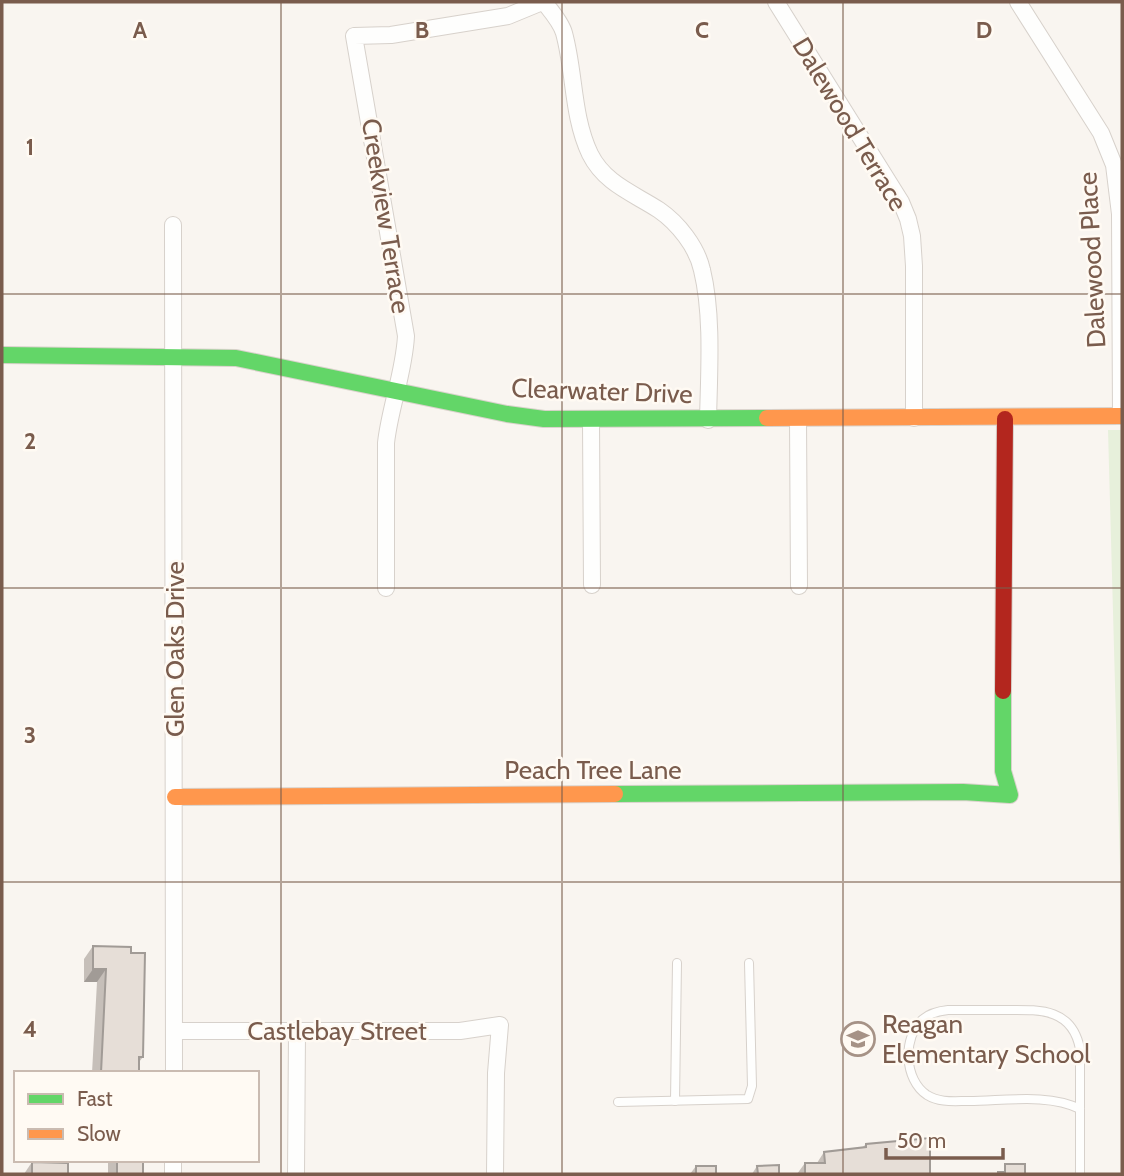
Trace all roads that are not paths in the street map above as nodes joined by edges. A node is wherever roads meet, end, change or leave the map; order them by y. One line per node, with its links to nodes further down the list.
1 (543, 2): 7 (street, Creekview Terrace); 12 (street)
2 (776, 2): 9 (street, Dalewood Terrace)
3 (1018, 2): 8 (street, Dalewood Place)
4 (173, 225): 6 (street, Glen Oaks Drive)
5 (2, 355): 6 (street, Clearwater Drive)
6 (174, 356): 7 (street, Clearwater Drive); 17 (street, Glen Oaks Drive)
7 (396, 391): 13 (street, Clearwater Drive); 16 (street, Creekview Terrace)
8 (1122, 416): 11 (street, Clearwater Drive)
9 (915, 418): 10 (street, Clearwater Drive); 11 (street, Clearwater Drive)
10 (798, 419): 12 (street, Clearwater Drive); 15 (street)
11 (1005, 419): 17 (street, Peach Tree Lane)
12 (708, 420): 13 (street, Clearwater Drive)
13 (591, 421): 14 (street)
14 (592, 585)
15 (799, 586)
16 (386, 588)
17 (175, 797): 20 (street, Glen Oaks Drive)
18 (677, 963): 23 (lane)
19 (749, 963): 23 (lane)
20 (175, 1031): 21 (street, Castlebay Street); 22 (street, Glen Oaks Drive)
21 (297, 1032): 26 (street); 27 (street, Castlebay Street)
22 (174, 1071)
23 (675, 1101): 24 (lane)
24 (618, 1102)
25 (1080, 1109): 25 (lane); 28 (lane)
26 (296, 1174)
27 (495, 1174)
28 (1080, 1174)

